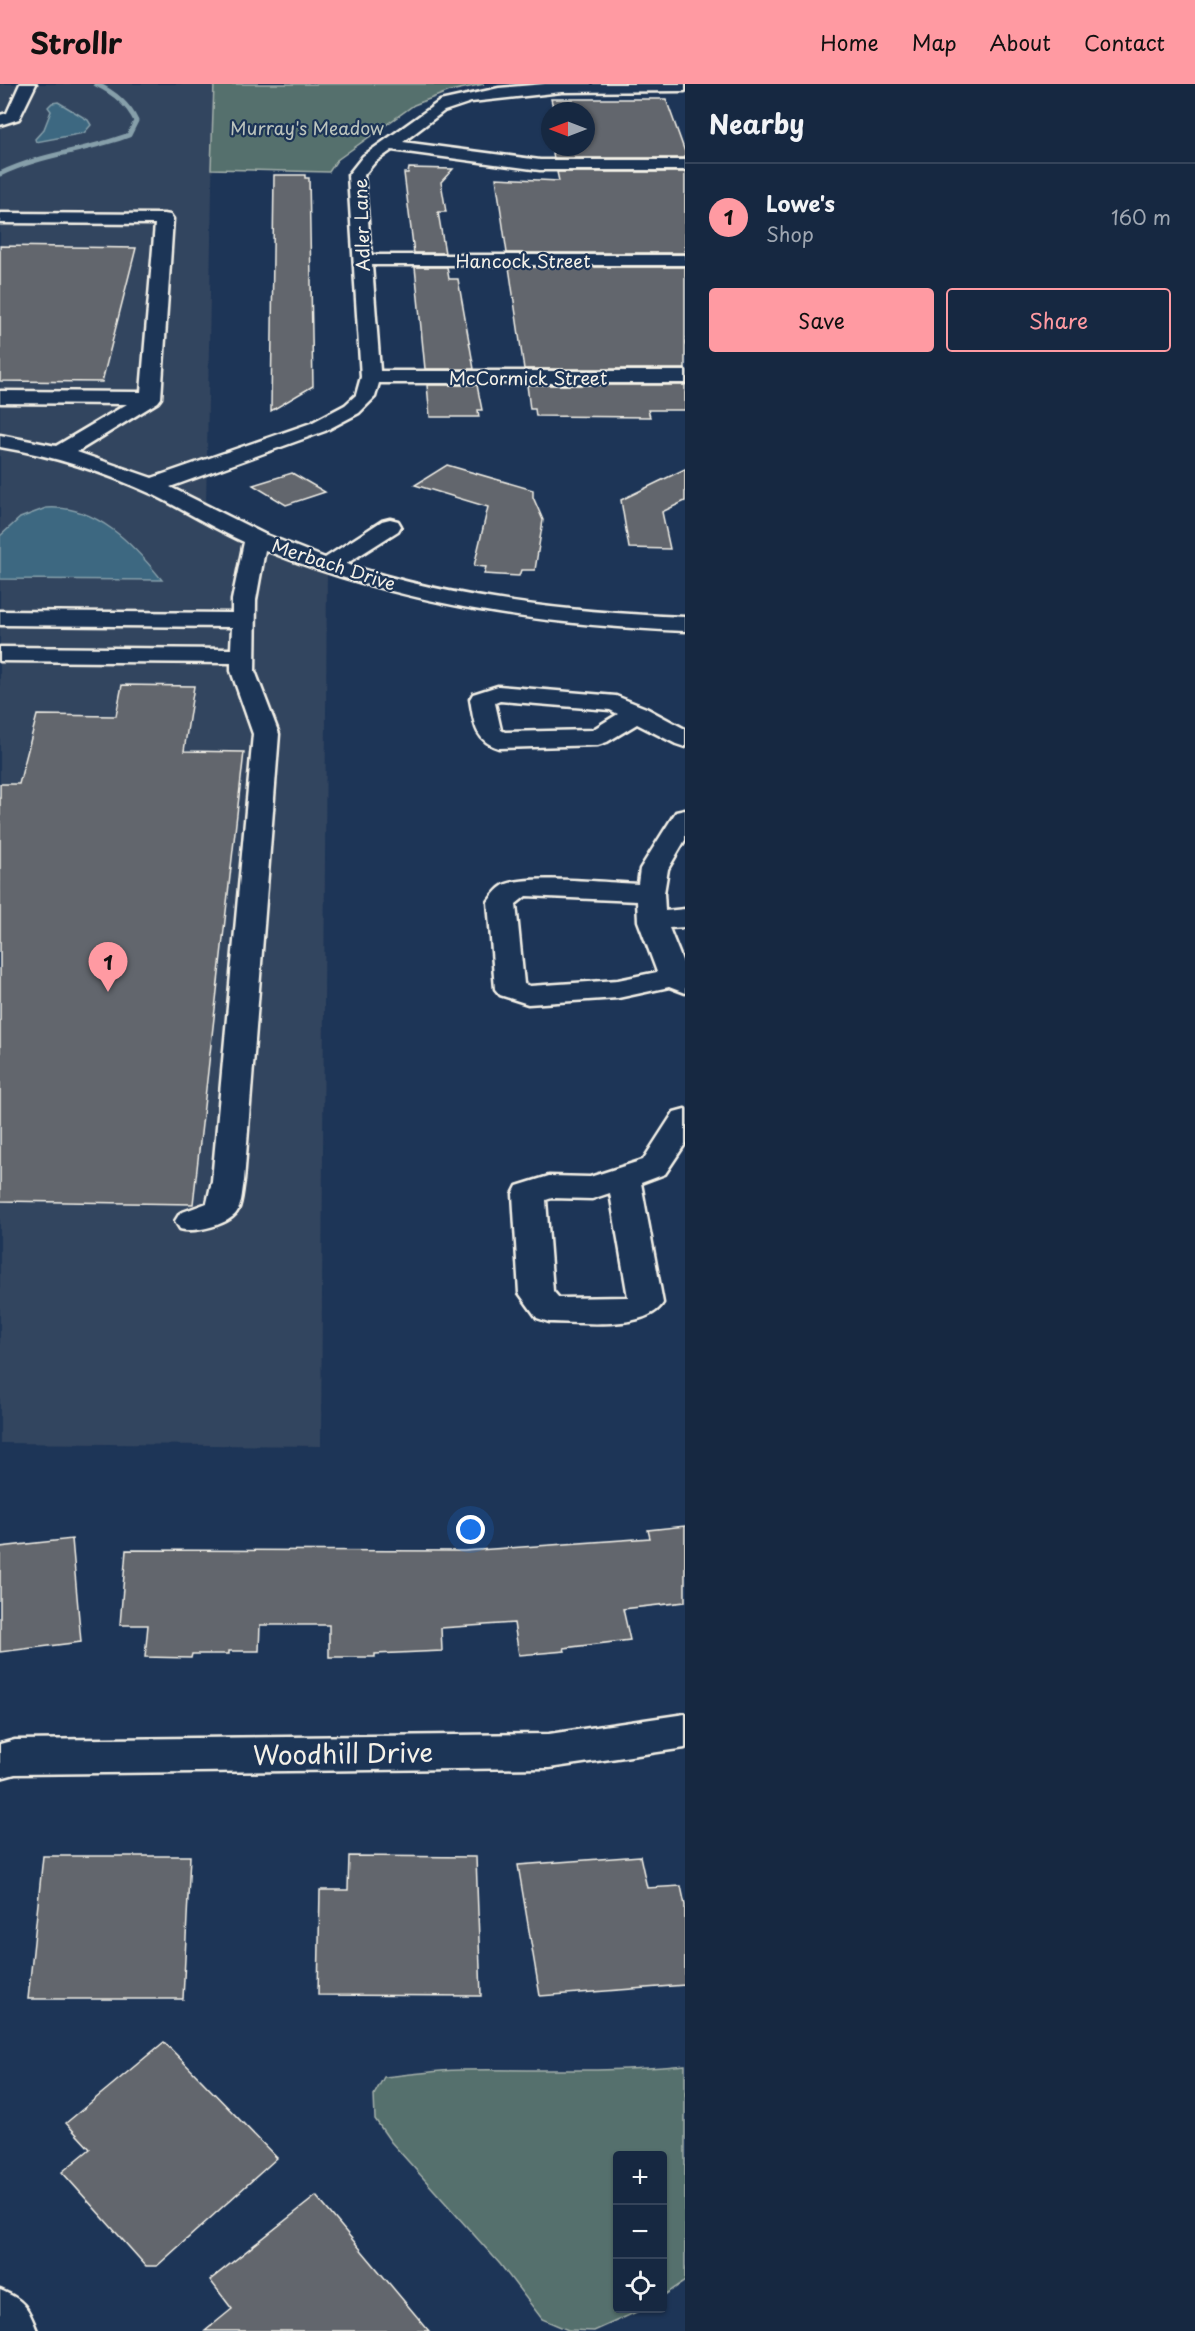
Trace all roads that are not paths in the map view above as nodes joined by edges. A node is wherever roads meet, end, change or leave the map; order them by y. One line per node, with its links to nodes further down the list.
1 (28, 84): 3 (street)
2 (685, 86): 4 (street, Adler Lane)
3 (0, 120)
4 (390, 145): 5 (street); 7 (street, Adler Lane)
5 (685, 165)
6 (0, 218): 12 (street)
7 (362, 260): 8 (street, Hancock Street); 9 (street, Adler Lane)
8 (685, 260)
9 (371, 377): 10 (street, McCormick Street); 15 (street)
10 (685, 377)
11 (0, 397): 12 (street)
12 (151, 398): 14 (street)
13 (0, 441): 14 (street, Merbach Drive)
14 (60, 453): 15 (street, Merbach Drive)
15 (152, 486): 17 (street, Merbach Drive)
16 (390, 526): 18 (street)
17 (256, 539): 18 (street, Merbach Drive); 20 (street)
18 (328, 566): 21 (street, Merbach Drive)
19 (0, 618): 20 (street)
20 (243, 620): 23 (street)
21 (685, 624)
22 (0, 654): 23 (street)
23 (243, 656): 33 (street)
24 (637, 713): 24 (street); 25 (street)
25 (685, 739)
26 (685, 818): 27 (street)
27 (675, 855): 28 (street)
28 (651, 907): 29 (street); 30 (street); 30 (street)
29 (685, 918)
30 (679, 980)
31 (685, 1119): 32 (street)
32 (624, 1177): 32 (street)
33 (192, 1221)
34 (685, 1731): 35 (street, Woodhill Drive)
35 (0, 1761)
36 (0, 2315): 37 (street)
37 (12, 2331)

